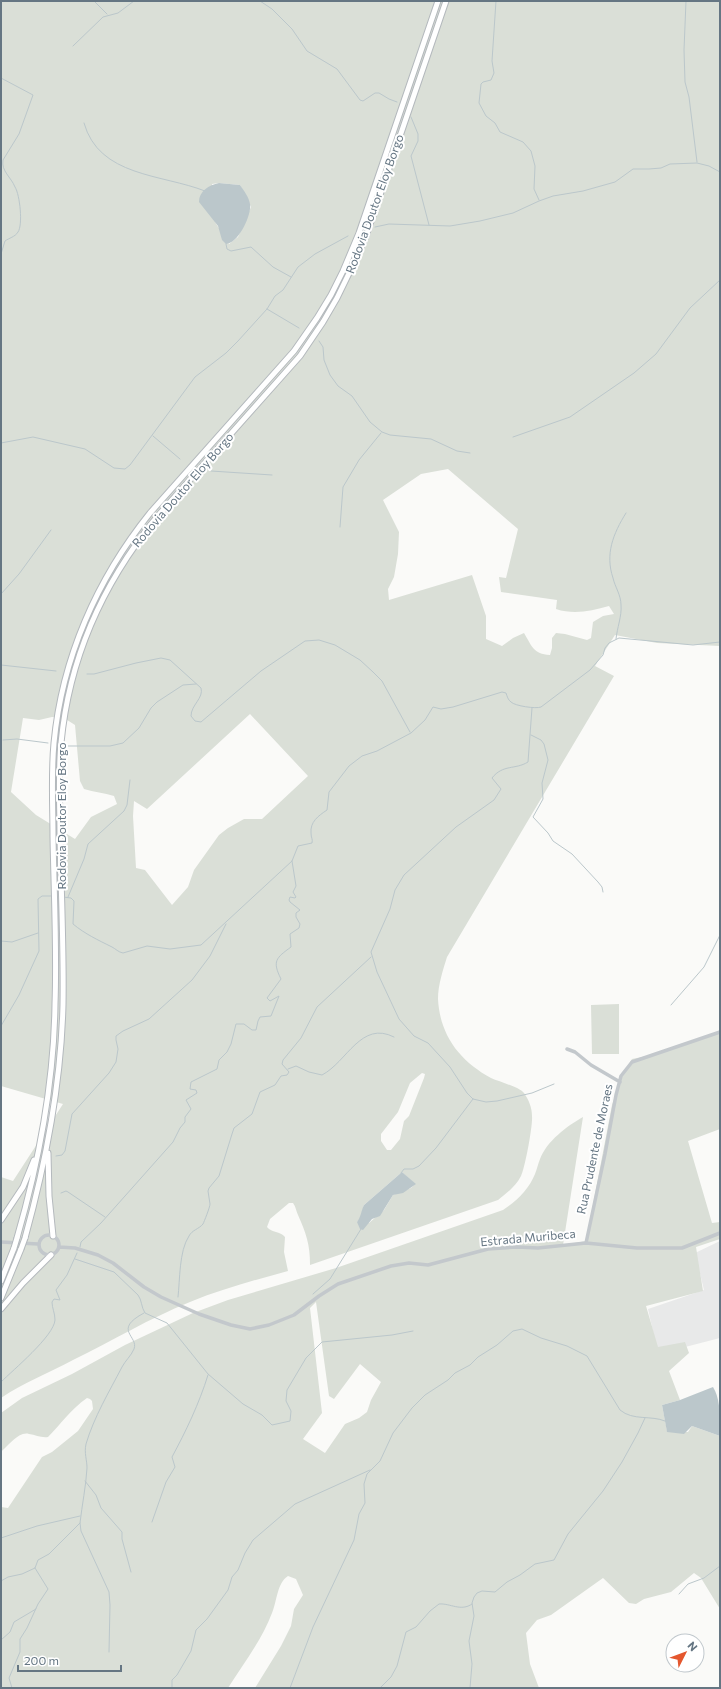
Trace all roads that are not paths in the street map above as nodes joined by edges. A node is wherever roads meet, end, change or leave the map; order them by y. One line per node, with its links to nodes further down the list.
1 (438, 1): 6 (highway, Rodovia Doutor Eloy Borgo)
2 (446, 1): 7 (highway, Rodovia Doutor Eloy Borgo)
3 (720, 1032): 5 (street, Rua Prudente de Moraes)
4 (567, 1049): 5 (street)
5 (620, 1082): 12 (street, Rua Prudente de Moraes)
6 (41, 1140): 8 (highway); 16 (highway, Rodovia Doutor Eloy Borgo, bridge)
7 (48, 1141): 10 (highway); 17 (highway, Rodovia Doutor Eloy Borgo, bridge)
8 (1, 1220)
9 (720, 1233): 12 (street, Estrada Muribeca)
10 (53, 1236): 13 (street); 14 (street)
11 (1, 1242): 13 (street)
12 (586, 1243): 14 (street, Estrada Muribeca)
13 (38, 1244): 15 (street)
14 (59, 1247): 15 (street)
15 (51, 1255): 18 (highway)
16 (1, 1281)
17 (1, 1298)
18 (1, 1309)

